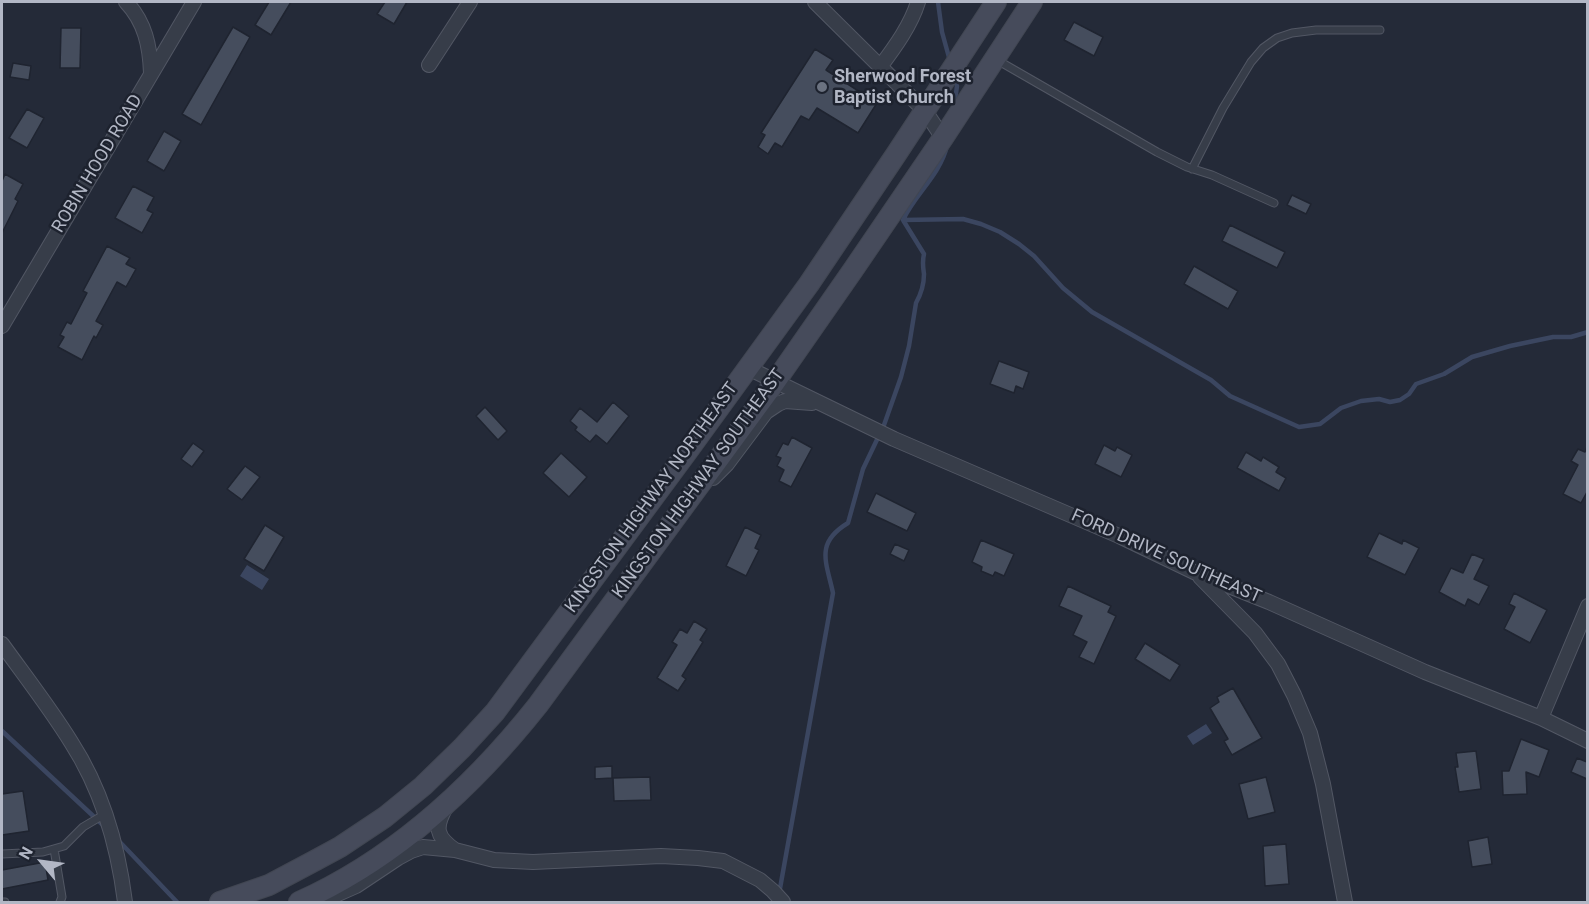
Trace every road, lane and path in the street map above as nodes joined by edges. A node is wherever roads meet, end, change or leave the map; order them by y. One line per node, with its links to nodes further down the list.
1 (126, 2): 12 (street)
2 (194, 2): 12 (street, ROBIN HOOD ROAD)
3 (470, 2): 10 (street)
4 (815, 2): 11 (street)
5 (918, 2): 11 (street)
6 (996, 2): 13 (main road, KINGSTON HIGHWAY NORTHEAST)
7 (1032, 2): 9 (main road, KINGSTON HIGHWAY SOUTHEAST)
8 (1380, 30): 15 (lane)
9 (995, 58): 14 (main road, KINGSTON HIGHWAY SOUTHEAST); 15 (lane)
10 (429, 65)
11 (880, 67): 13 (street)
12 (151, 75): 17 (street, ROBIN HOOD ROAD)
13 (925, 111): 14 (street); 19 (main road, KINGSTON HIGHWAY NORTHEAST)
14 (943, 138): 20 (main road, KINGSTON HIGHWAY SOUTHEAST)
15 (1192, 169): 16 (lane)
16 (1274, 203)
17 (6, 310): 18 (street, ROBIN HOOD ROAD)
18 (2, 326)
19 (748, 368): 20 (street, FORD DRIVE SOUTHEAST); 35 (main road, KINGSTON HIGHWAY NORTHEAST)
20 (775, 382): 21 (street, FORD DRIVE SOUTHEAST); 22 (main road, KINGSTON HIGHWAY SOUTHEAST)
21 (821, 403): 22 (street); 23 (street, FORD DRIVE SOUTHEAST)
22 (670, 523): 28 (main road, KINGSTON HIGHWAY SOUTHEAST)
23 (1194, 572): 26 (street, FORD DRIVE SOUTHEAST); 39 (street)
24 (1587, 606): 26 (street)
25 (2, 644): 29 (street)
26 (1541, 718): 27 (street, FORD DRIVE SOUTHEAST)
27 (1587, 741)
28 (448, 803): 31 (street); 36 (main road, KINGSTON HIGHWAY SOUTHEAST)
29 (105, 814): 30 (lane); 34 (street)
30 (54, 849): 32 (lane); 33 (lane)
31 (454, 850): 37 (street); 38 (street)
32 (2, 854)
33 (60, 903)
34 (125, 903)
35 (220, 903)
36 (299, 903)
37 (312, 903)
38 (783, 903)
39 (1346, 903)

